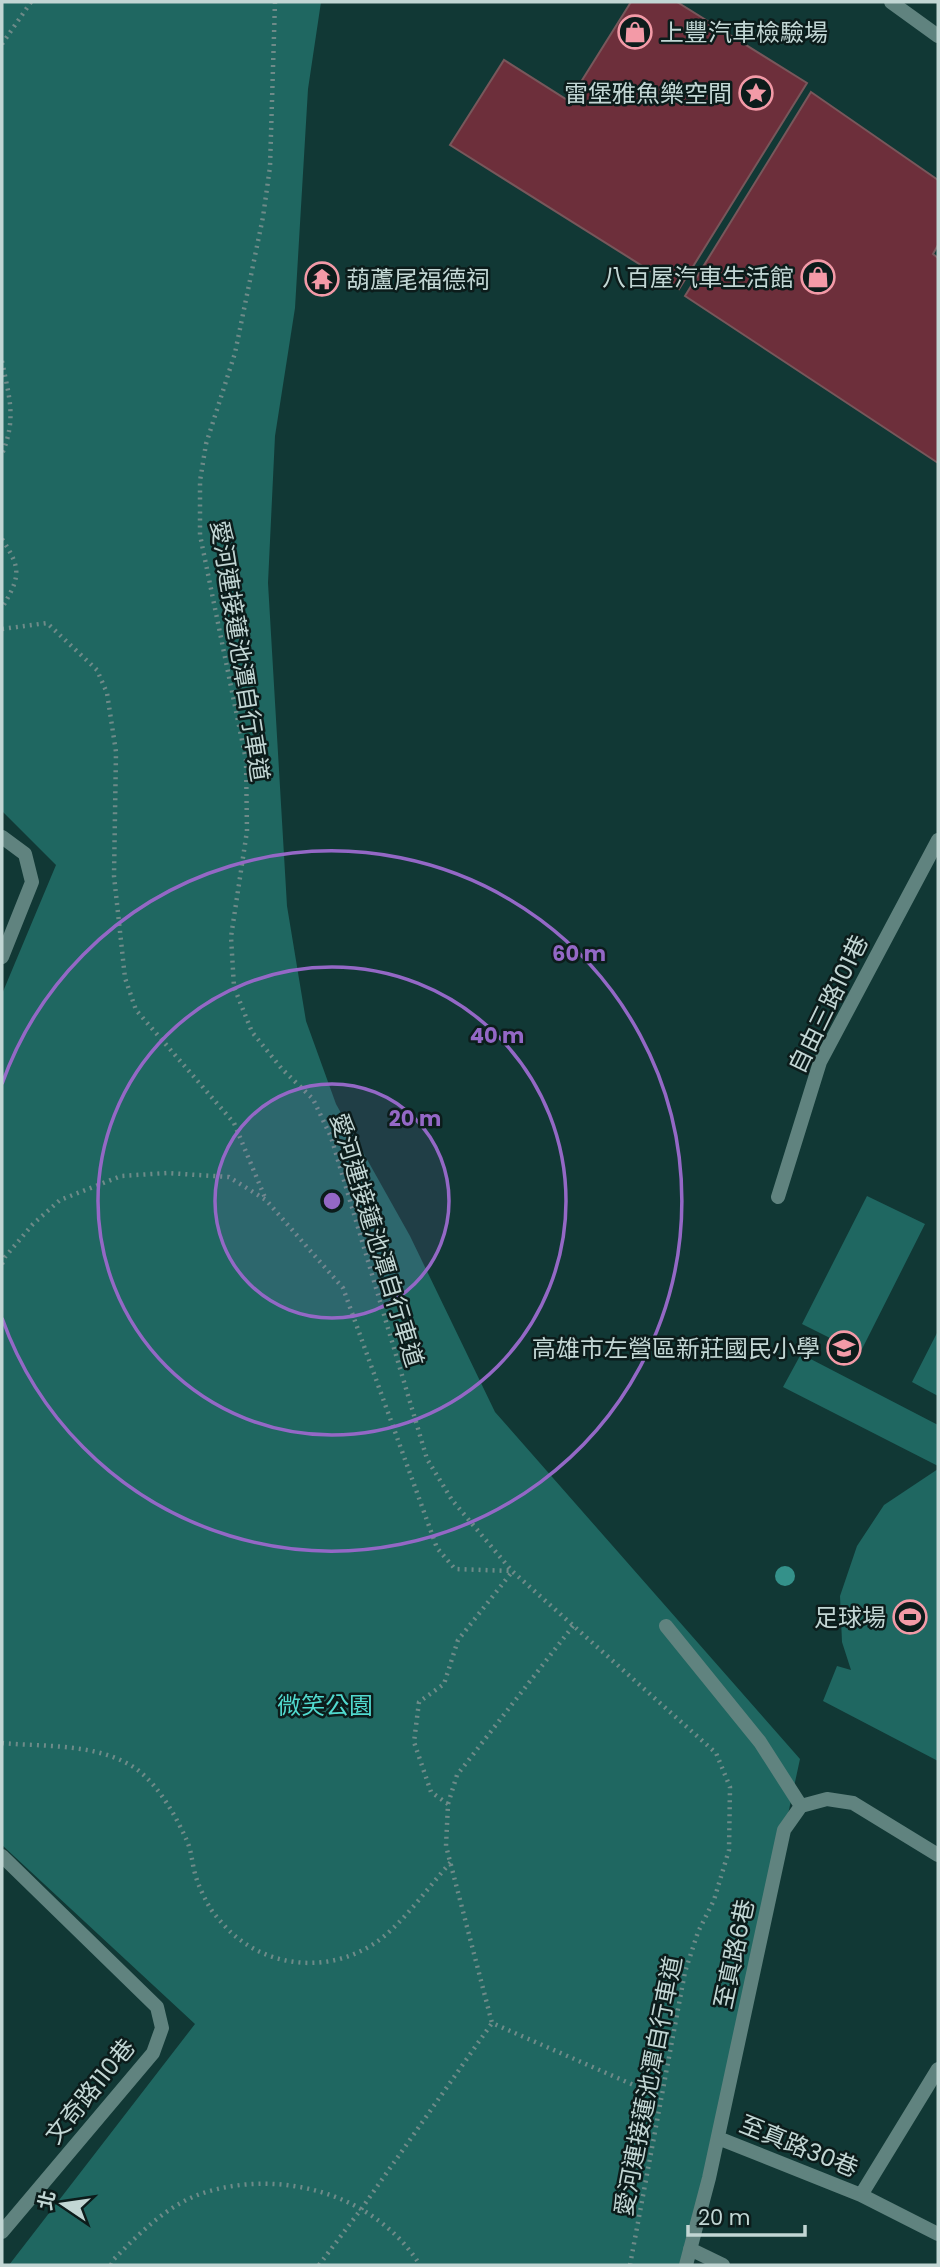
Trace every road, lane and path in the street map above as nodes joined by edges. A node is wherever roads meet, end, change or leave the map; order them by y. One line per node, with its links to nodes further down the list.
1 (31, 2): 5 (path)
2 (275, 2): 17 (path, 愛河連接蓮池潭自行車道)
3 (891, 2): 4 (street)
4 (938, 36)
5 (2, 44)
6 (2, 361): 7 (path)
7 (2, 454)
8 (2, 539): 9 (path)
9 (2, 608)
10 (2, 629): 15 (path)
11 (2, 836): 13 (street)
12 (938, 840): 14 (street, 自由三路101巷)
13 (2, 957)
14 (778, 1197)
15 (266, 1200): 16 (path); 17 (path)
16 (2, 1264)
17 (512, 1571): 18 (path, 愛河連接蓮池潭自行車道); 21 (path)
18 (573, 1626): 21 (path); 28 (path, 愛河連接蓮池潭自行車道)
19 (666, 1626): 22 (street)
20 (2, 1743): 25 (path)
21 (448, 1804): 25 (path)
22 (801, 1806): 23 (street); 29 (street, 至真路6巷)
23 (938, 1855)
24 (2, 1856): 32 (street, 文奇路110巷)
25 (451, 1862): 26 (path)
26 (492, 2023): 28 (path); 31 (path)
27 (938, 2069): 30 (street)
28 (661, 2097): 38 (path, 愛河連接蓮池潭自行車道)
29 (718, 2138): 30 (street, 至真路30巷); 34 (street, 至真路6巷)
30 (861, 2195): 33 (street, 至真路30巷)
31 (362, 2208): 35 (path); 36 (path); 37 (path)
32 (2, 2232)
33 (938, 2234)
34 (690, 2249): 39 (street, 至真路6巷); 40 (street)
35 (111, 2265)
36 (319, 2265)
37 (420, 2265)
38 (630, 2265)
39 (686, 2265)
40 (723, 2265)

